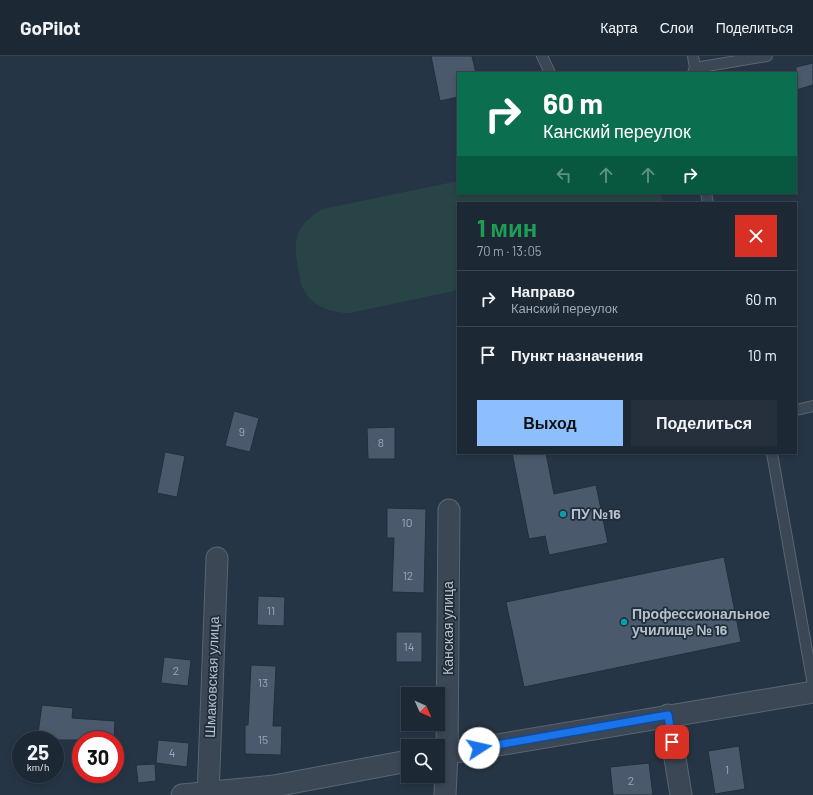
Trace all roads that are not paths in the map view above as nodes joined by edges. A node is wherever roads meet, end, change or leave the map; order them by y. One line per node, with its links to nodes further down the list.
1 (542, 56): 5 (lane)
2 (693, 56): 4 (lane)
3 (768, 56): 4 (lane)
4 (694, 71)
5 (550, 72)
6 (813, 406): 7 (lane)
7 (797, 410)
8 (772, 454): 11 (lane)
9 (449, 510): 14 (street, Канская улица)
10 (217, 558): 18 (street, Шмаковская улица)
11 (813, 685)
12 (813, 692): 13 (street)
13 (668, 715): 15 (street); 21 (street)
14 (443, 739)
15 (445, 754)
16 (401, 762): 18 (street)
17 (444, 783): 20 (street, Канская улица)
18 (208, 793): 19 (street)
19 (182, 795)
20 (445, 795)
21 (681, 795)

